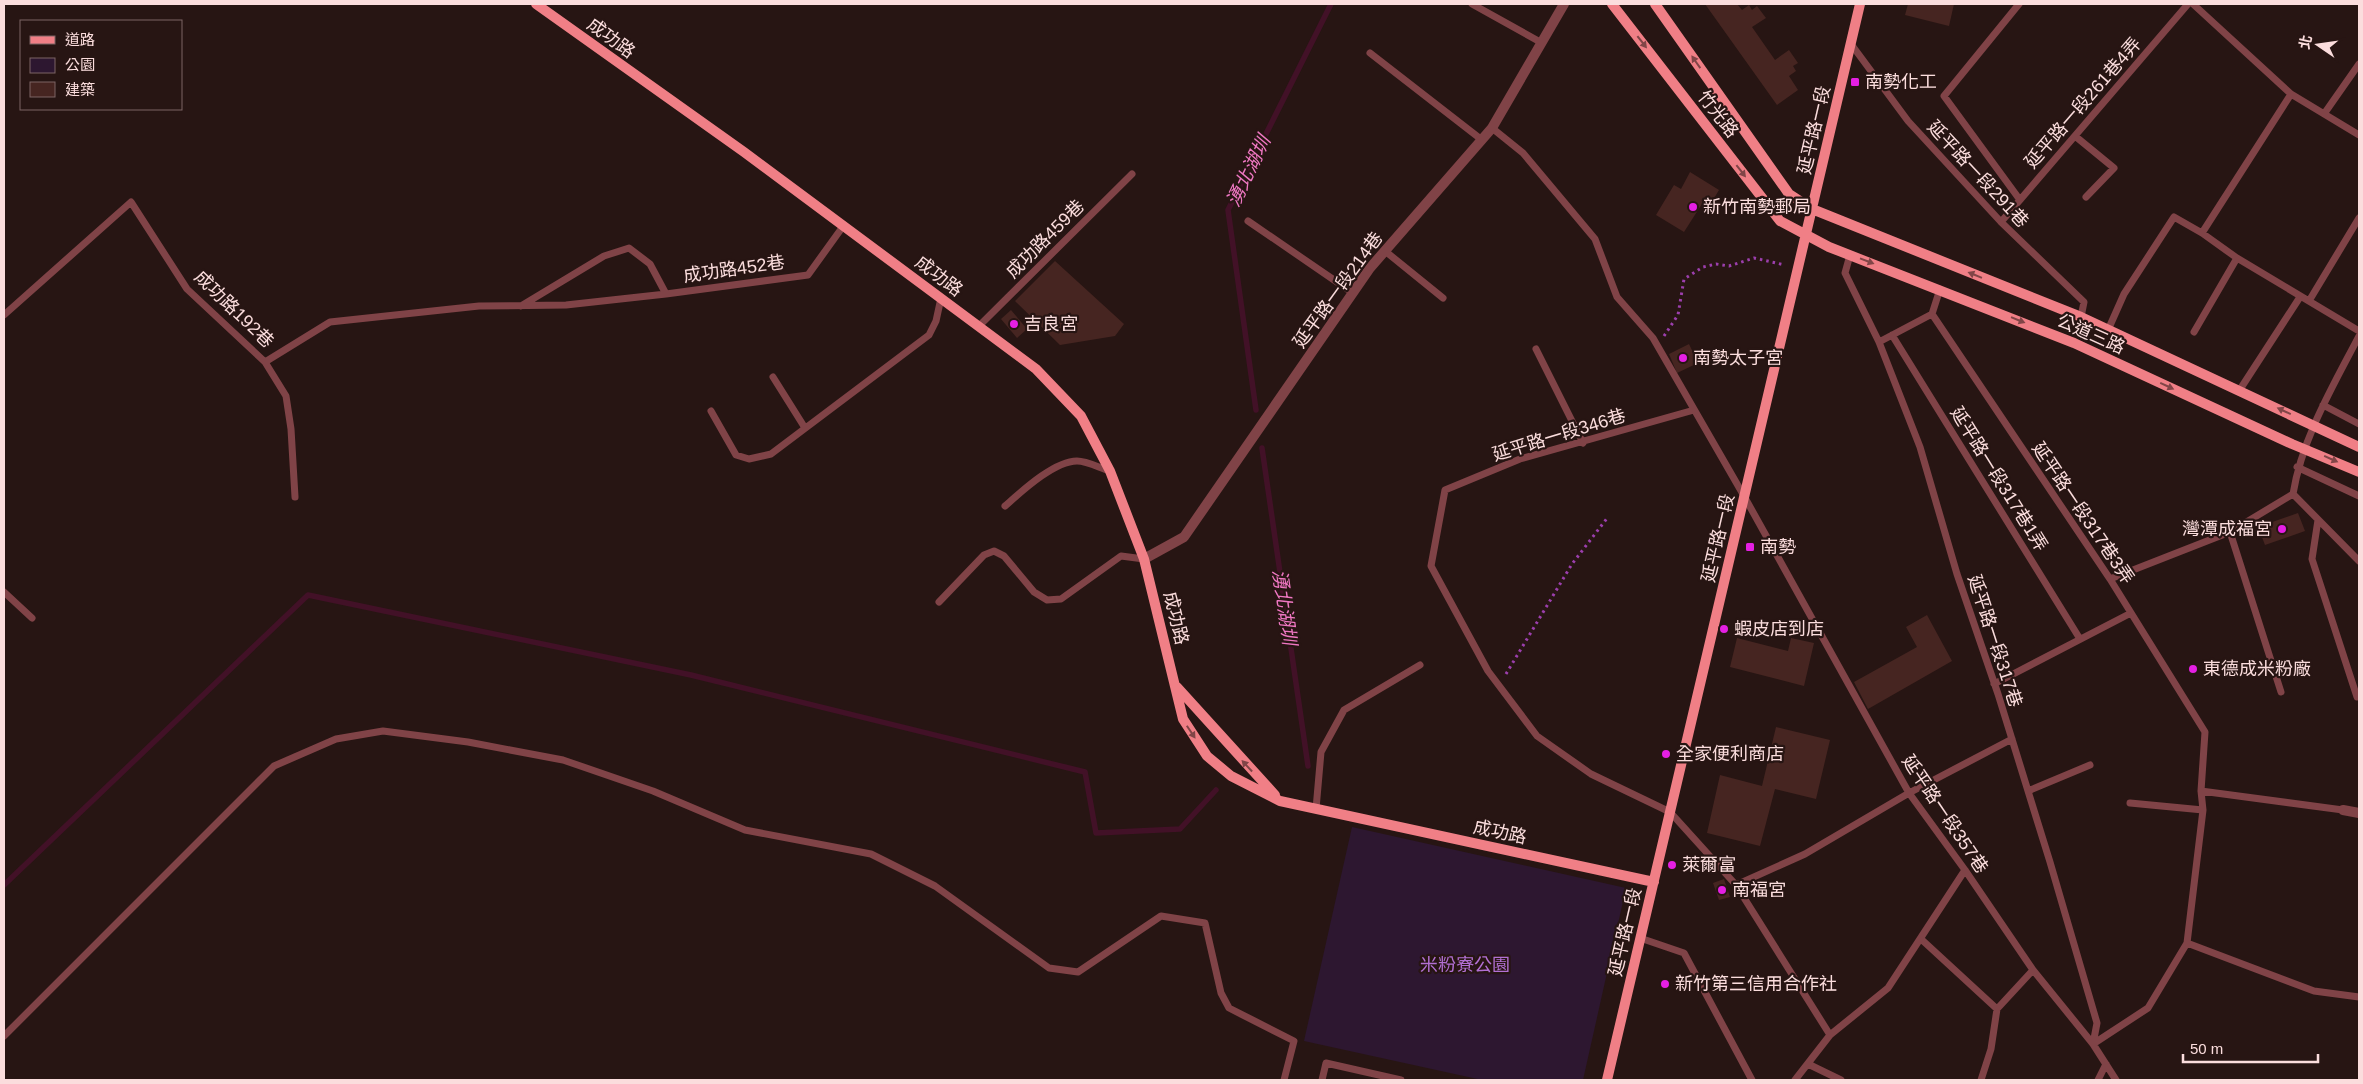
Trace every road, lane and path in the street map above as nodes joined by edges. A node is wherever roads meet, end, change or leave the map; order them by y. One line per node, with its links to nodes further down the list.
1 (536, 4): 27 (street, 成功路)
2 (1472, 4): 10 (lane)
3 (1564, 4): 10 (street, 延平路一段214巷)
4 (1612, 4): 29 (street, 竹光路, one-way to 29)
5 (1655, 4): 23 (street, 竹光路, one-way to 5)
6 (1860, 4): 11 (street, 延平路一段)
7 (2019, 4): 22 (lane)
8 (2188, 4): 18 (lane, 延平路一段261巷4弄)
9 (2194, 4): 14 (lane)
10 (1542, 42): 16 (street, 延平路一段214巷)
11 (1851, 44): 23 (street, 延平路一段); 26 (lane, 延平路一段291巷)
12 (1370, 53): 19 (lane)
13 (2359, 64): 15 (lane)
14 (2291, 94): 15 (lane); 28 (lane)
15 (2324, 114): 17 (lane)
16 (1492, 128): 19 (street, 延平路一段214巷); 52 (lane, 延平路一段357巷)
17 (2359, 135)
18 (2075, 136): 21 (lane); 22 (lane, 延平路一段261巷4弄)
19 (1482, 140): 30 (street, 延平路一段214巷)
20 (1132, 174): 45 (lane, 成功路459巷)
21 (2086, 197)
22 (2020, 200): 26 (lane, 延平路一段261巷4弄)
23 (1812, 209): 29 (street, 延平路一段); 44 (street, 公道三路, one-way to 23)
24 (2359, 218): 40 (lane)
25 (1248, 221): 35 (lane)
26 (2001, 222): 44 (lane, 延平路一段291巷)
27 (844, 225): 36 (lane, 成功路452巷); 38 (street, 成功路)
28 (2202, 233): 32 (lane); 46 (lane)
29 (1806, 235): 31 (street, 公道三路); 33 (street, 延平路一段)
30 (1385, 252): 35 (street, 延平路一段214巷); 39 (lane)
31 (1850, 255): 34 (street, 公道三路, one-way to 34); 51 (lane, 延平路一段317巷)
32 (2237, 258): 37 (lane); 48 (lane)
33 (1798, 269): 52 (path); 70 (street, 延平路一段)
34 (1940, 289): 42 (lane); 65 (street, 公道三路, one-way to 65)
35 (1353, 293): 77 (street, 延平路一段214巷)
36 (666, 294): 41 (lane, 成功路192巷); 41 (lane, 成功路452巷)
37 (2300, 297): 40 (lane); 56 (lane)
38 (942, 298): 45 (street, 成功路); 62 (lane)
39 (1443, 298)
40 (2309, 301): 47 (lane)
41 (521, 306): 54 (lane, 成功路192巷)
42 (1932, 314): 49 (lane); 79 (lane, 延平路一段317巷3弄)
43 (4, 315): 54 (lane, 成功路192巷)
44 (2081, 318): 46 (street, 公道三路)
45 (979, 326): 67 (street, 成功路)
46 (2108, 330): 56 (street, 公道三路)
47 (2359, 331)
48 (2194, 332)
49 (1892, 335): 51 (lane); 84 (lane, 延平路一段317巷1弄)
50 (2359, 336): 57 (lane)
51 (1879, 342): 86 (lane, 延平路一段317巷)
52 (1656, 343): 58 (lane, 延平路一段357巷)
53 (1536, 349): 63 (lane)
54 (265, 362): 72 (lane)
55 (773, 377): 62 (lane)
56 (2239, 391): 61 (street, 公道三路, one-way to 56)
57 (2323, 405): 60 (lane); 61 (lane)
58 (1694, 410): 63 (lane, 延平路一段346巷); 70 (lane, 延平路一段357巷)
59 (711, 411): 62 (lane)
60 (2359, 424)
61 (2314, 426): 64 (street, 公道三路); 65 (lane)
62 (805, 428)
63 (1584, 442): 88 (lane, 延平路一段346巷)
64 (2359, 447)
65 (2305, 449): 66 (lane); 68 (street, 公道三路, one-way to 68)
66 (2297, 467): 69 (lane); 71 (lane)
67 (1110, 471): 73 (lane); 77 (street, 成功路)
68 (2359, 472)
69 (2293, 494): 75 (lane); 76 (lane)
70 (1744, 496): 95 (lane, 延平路一段357巷); 101 (street, 延平路一段)
71 (2359, 496)
72 (296, 497)
73 (1005, 506)
74 (1608, 517): 88 (path)
75 (2318, 520): 78 (lane); 90 (lane)
76 (2230, 532): 79 (lane); 89 (lane)
77 (1144, 559): 81 (lane); 87 (street, 成功路)
78 (2359, 561)
79 (2110, 579): 82 (lane, 延平路一段317巷3弄)
80 (4, 592): 83 (lane)
81 (939, 602)
82 (2131, 613): 84 (lane); 94 (lane, 延平路一段317巷3弄)
83 (32, 618)
84 (2080, 639): 86 (lane)
85 (1420, 664): 98 (lane)
86 (1994, 684): 91 (lane, 延平路一段317巷)
87 (1176, 686): 96 (street, 成功路, one-way to 87); 96 (street, 成功路, one-way to 96)
88 (1499, 686): 101 (lane, 延平路一段346巷)
89 (2281, 692)
90 (2358, 698)
91 (2012, 739): 93 (lane, 延平路一段317巷); 95 (lane)
92 (2090, 765): 93 (lane)
93 (2028, 791): 114 (lane, 延平路一段317巷)
94 (2201, 791): 99 (lane, 延平路一段317巷3弄); 100 (lane)
95 (1909, 793): 103 (lane, 延平路一段357巷); 105 (lane)
96 (1280, 801): 98 (street, 成功路)
97 (2130, 804): 99 (lane)
98 (1316, 809): 104 (street, 成功路)
99 (2202, 810): 108 (lane, 延平路一段317巷3弄)
100 (2343, 810): 102 (street)
101 (1670, 812): 104 (street, 延平路一段); 105 (lane)
102 (2359, 813)
103 (1965, 870): 107 (lane); 109 (lane, 延平路一段357巷)
104 (1654, 882): 106 (street, 延平路一段)
105 (1736, 885): 112 (lane)
106 (1640, 938): 120 (street, 延平路一段); 121 (lane)
107 (1921, 939): 111 (lane); 112 (lane)
108 (2187, 943): 110 (lane); 114 (lane)
109 (2033, 970): 111 (lane); 114 (lane, 延平路一段357巷)
110 (2359, 997)
111 (1997, 1009): 124 (lane)
112 (1830, 1035): 115 (lane)
113 (4, 1036): 117 (lane)
114 (2093, 1044): 116 (lane, 延平路一段357巷)
115 (1808, 1064): 122 (lane); 123 (lane)
116 (2106, 1064): 125 (lane); 126 (lane)
117 (1284, 1080)
118 (1322, 1080): 119 (lane)
119 (1396, 1080)
120 (1607, 1080)
121 (1752, 1080)
122 (1795, 1080)
123 (1841, 1080)
124 (1981, 1080)
125 (2098, 1080)
126 (2116, 1080)

